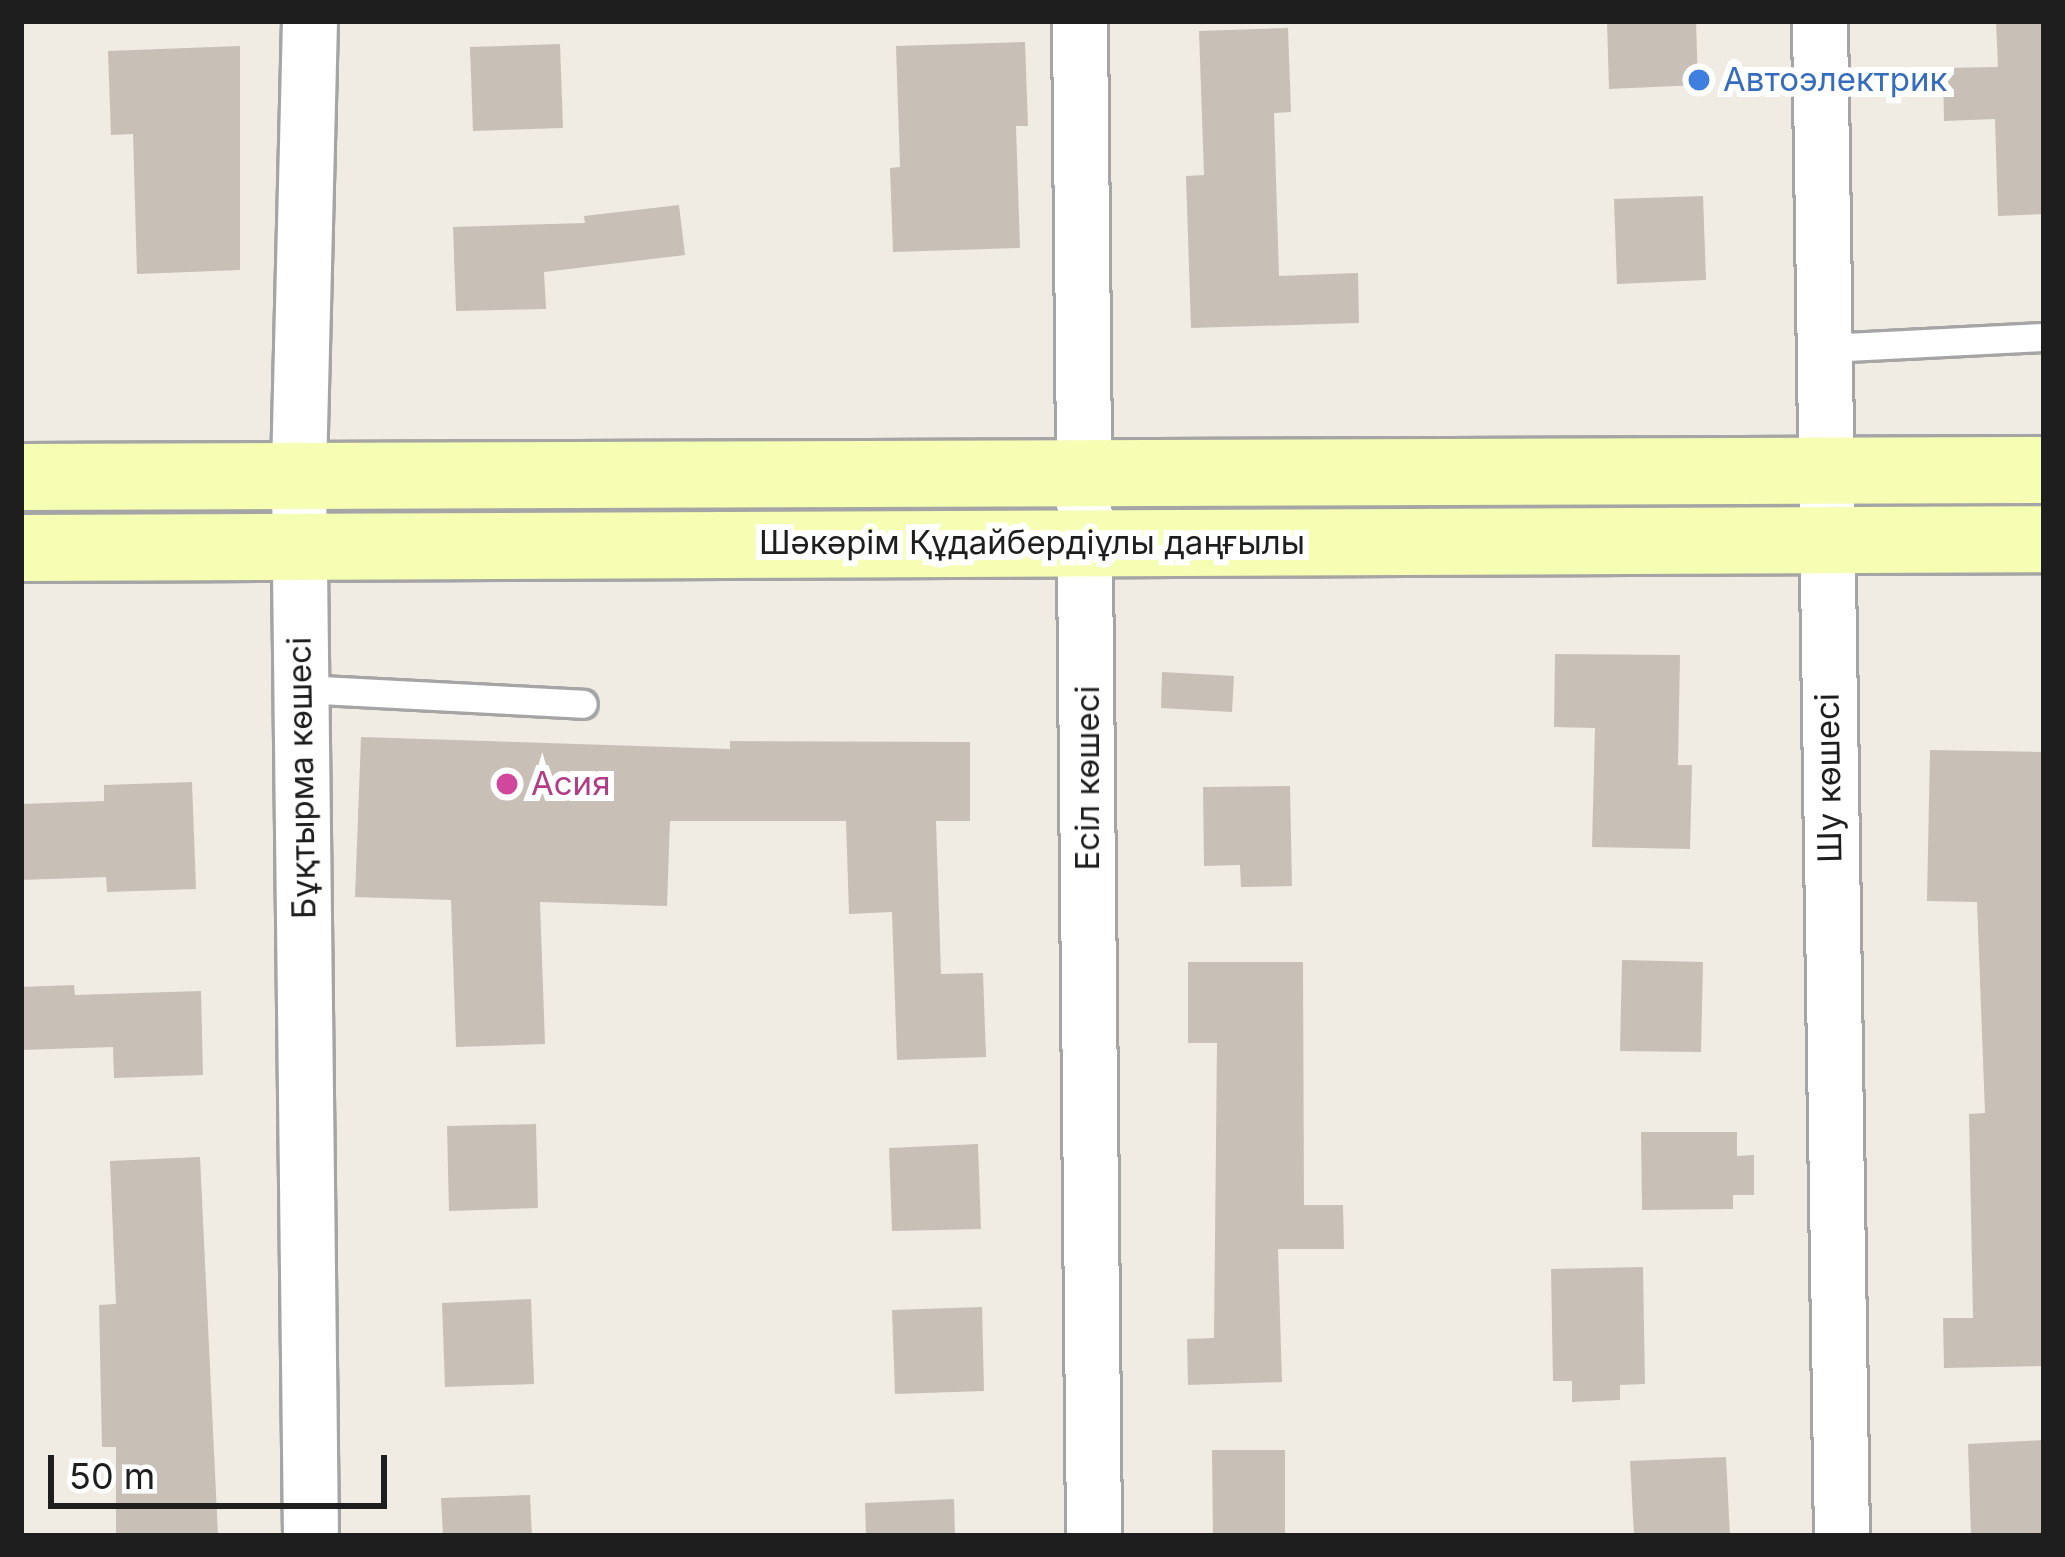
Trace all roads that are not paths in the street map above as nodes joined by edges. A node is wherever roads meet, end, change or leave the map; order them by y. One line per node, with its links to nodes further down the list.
1 (310, 21): 10 (street, Бұқтырма көшесі)
2 (1080, 21): 8 (street, Есіл көшесі)
3 (1820, 21): 5 (street, Шу көшесі)
4 (2044, 338): 5 (lane)
5 (1826, 348): 7 (street, Шу көшесі)
6 (2044, 470): 7 (main road, Шәкәрім Құдайбердіұлы даңғылы)
7 (1828, 471): 8 (main road, Шәкәрім Құдайбердіұлы даңғылы); 12 (street, Шу көшесі)
8 (1088, 474): 10 (main road, Шәкәрім Құдайбердіұлы даңғылы); 13 (street, Есіл көшесі)
9 (21, 477): 10 (main road, Шәкәрім Құдайбердіұлы даңғылы)
10 (299, 478): 14 (street, Бұқтырма көшесі)
11 (2044, 539): 12 (main road, Шәкәрім Құдайбердіұлы даңғылы)
12 (1825, 540): 13 (main road, Шәкәрім Құдайбердіұлы даңғылы); 20 (street, Шу көшесі)
13 (1086, 543): 14 (main road, Шәкәрім Құдайбердіұлы даңғылы); 19 (street, Есіл көшесі)
14 (300, 546): 15 (main road, Шәкәрім Құдайбердіұлы даңғылы); 16 (street, Бұқтырма көшесі)
15 (21, 548)
16 (301, 689): 17 (lane); 18 (street, Бұқтырма көшесі)
17 (583, 704)
18 (311, 1536)
19 (1094, 1536)
20 (1842, 1536)

